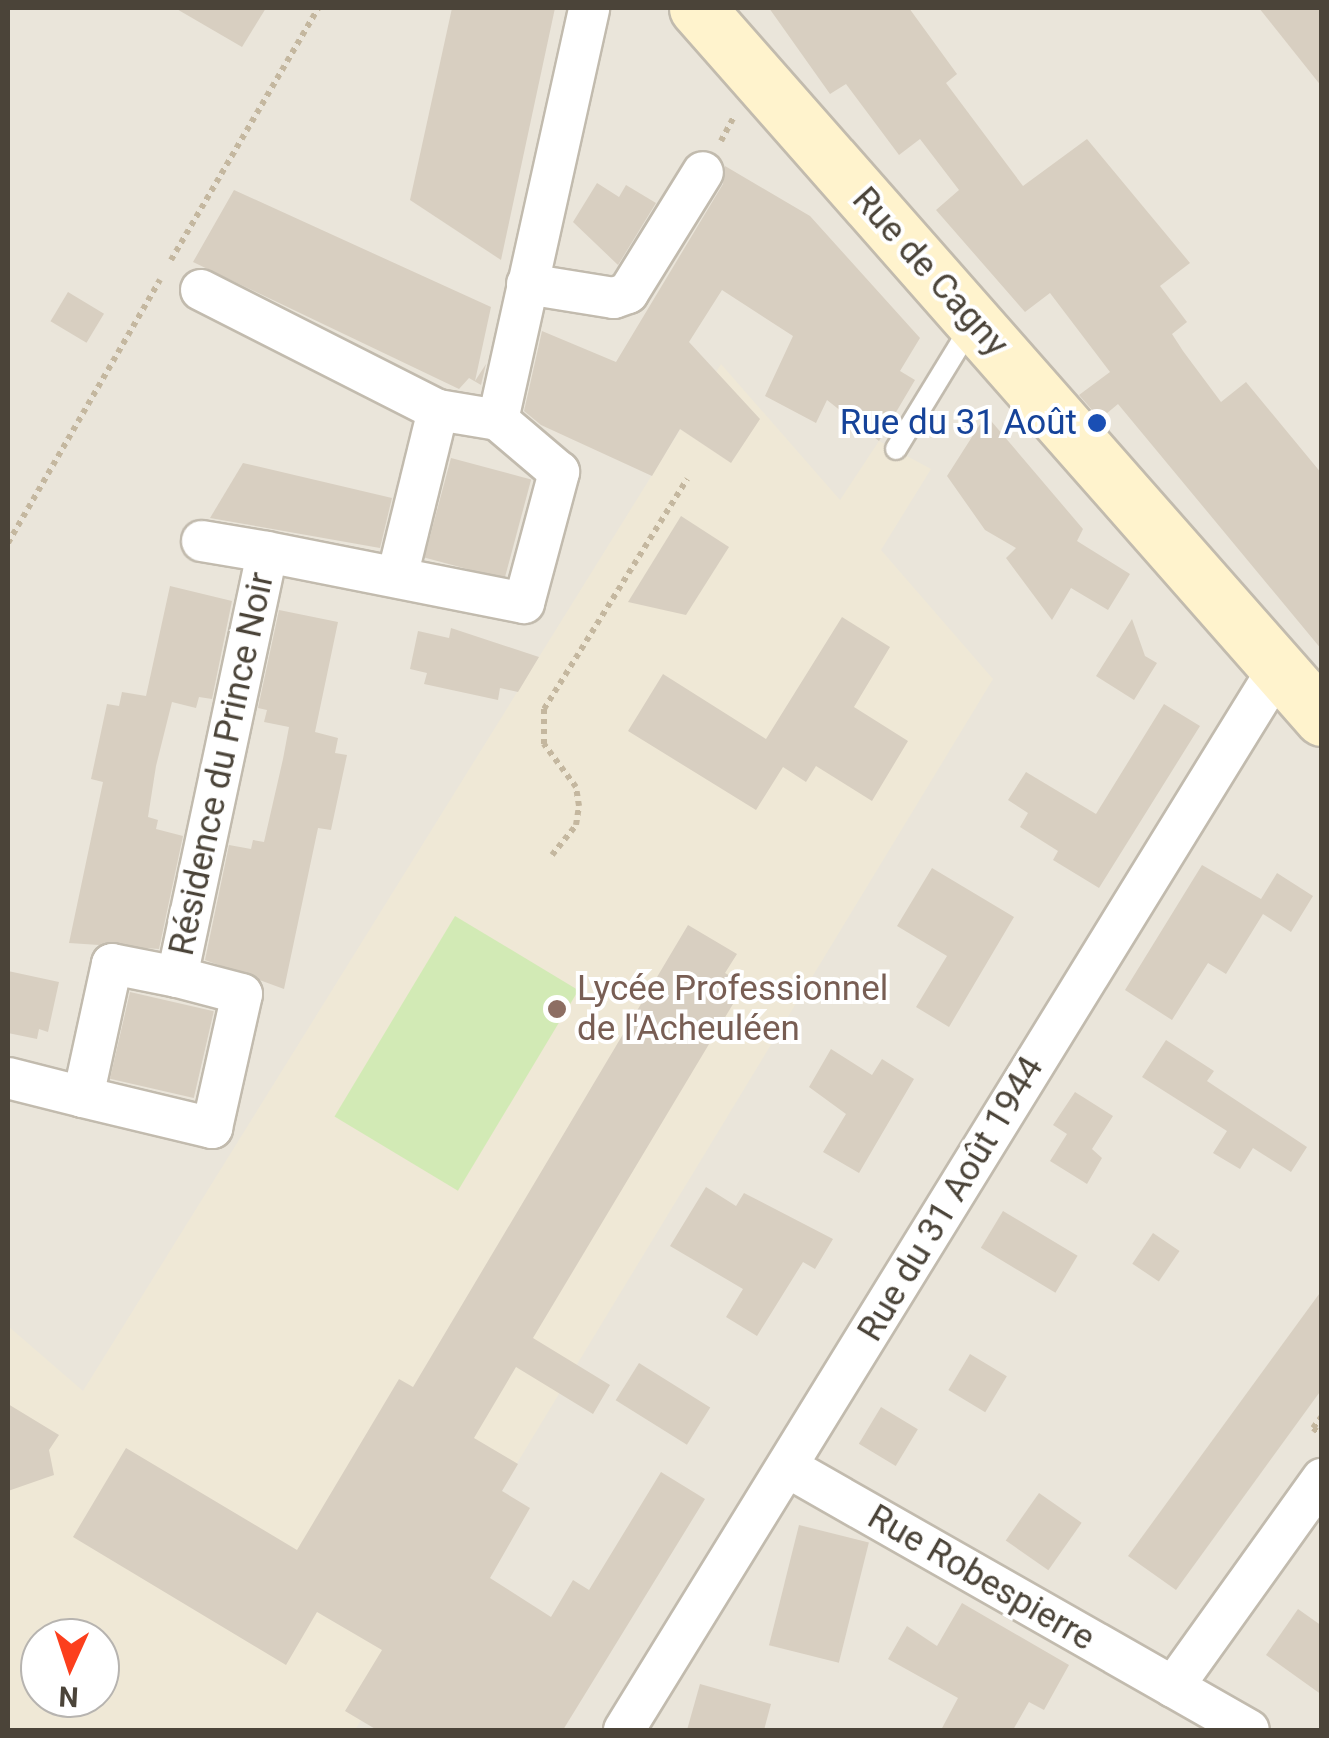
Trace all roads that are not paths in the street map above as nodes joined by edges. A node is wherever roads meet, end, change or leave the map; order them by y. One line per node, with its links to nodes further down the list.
1 (589, 8): 4 (street)
2 (696, 8): 6 (main road, Rue de Cagny)
3 (703, 172): 4 (street)
4 (527, 284): 8 (street)
5 (200, 290): 7 (street)
6 (974, 321): 9 (lane); 13 (main road, Rue de Cagny)
7 (438, 410): 8 (street); 12 (street)
8 (498, 420): 12 (street, Résidence du Prince Noir)
9 (896, 449)
10 (202, 540): 11 (street, Résidence du Prince Noir)
11 (267, 552): 12 (street, Résidence du Prince Noir); 15 (street, Résidence du Prince Noir)
12 (397, 578)
13 (1279, 668): 14 (main road, Rue de Cagny); 18 (street, Rue du 31 Août 1944)
14 (1322, 718)
15 (177, 977): 17 (street, Résidence du Prince Noir); 17 (street, Résidence du Prince Noir)
16 (8, 1078): 17 (street, Résidence du Prince Noir)
17 (83, 1097)
18 (789, 1468): 20 (street, Rue Robespierre); 21 (street, Rue du 31 Août 1944)
19 (1322, 1479): 20 (street)
20 (1173, 1687): 22 (street, Rue Robespierre)
21 (624, 1730)
22 (1249, 1730)

